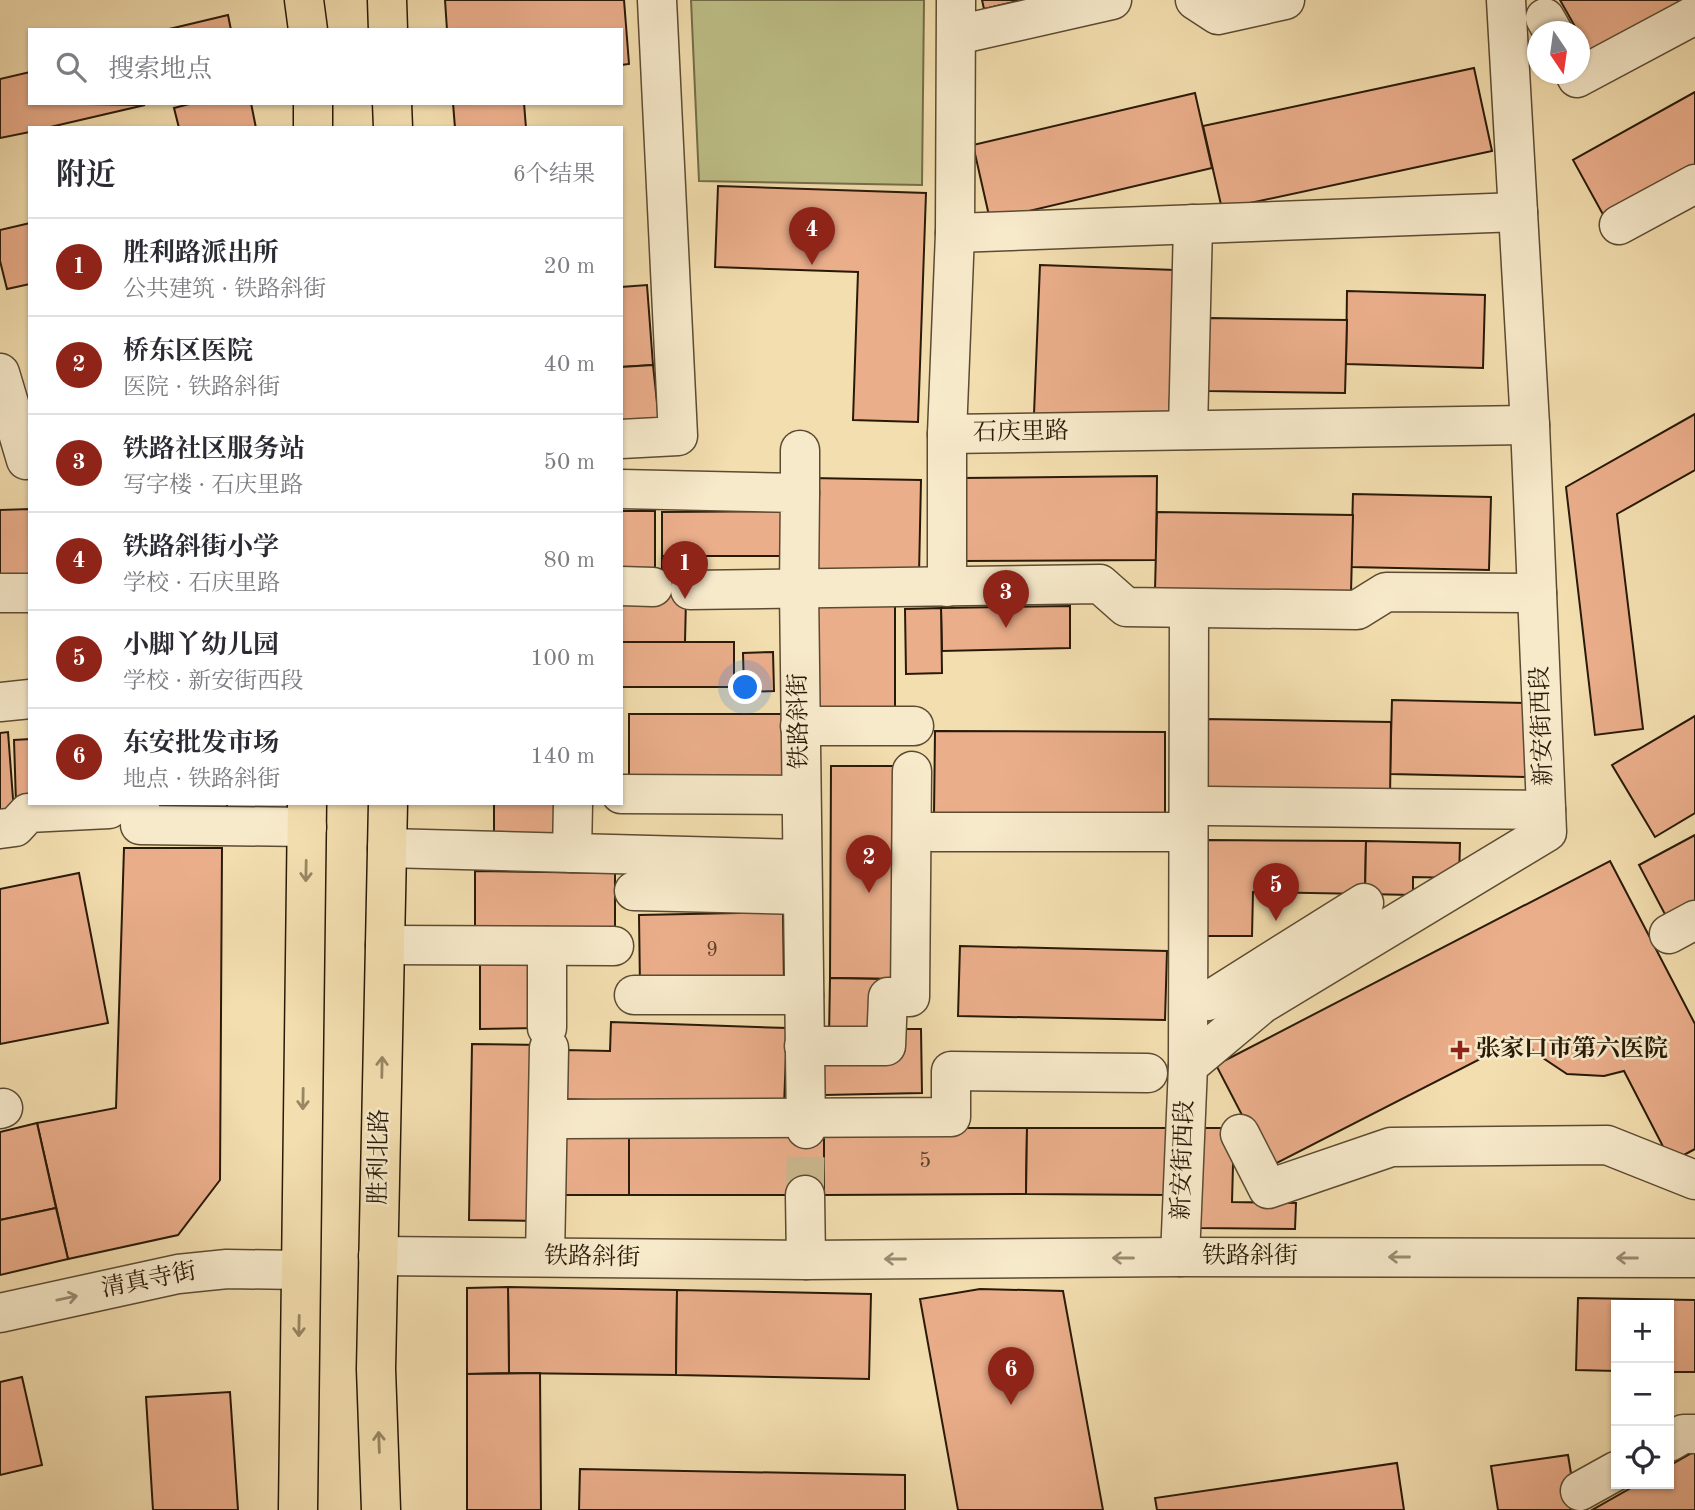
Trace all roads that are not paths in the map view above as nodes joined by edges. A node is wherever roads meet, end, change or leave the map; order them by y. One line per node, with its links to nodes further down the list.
1 (304, 0): 10 (highway)
2 (387, 0): 11 (highway)
3 (657, 0): 26 (street)
4 (1112, 0): 9 (street)
5 (1195, 0): 6 (street)
6 (1285, 0)
7 (1506, 0): 18 (street, 新安街西段)
8 (1695, 15): 12 (street)
9 (956, 18): 21 (street, 石庆里路)
10 (308, 28)
11 (388, 28)
12 (1590, 71)
13 (313, 105): 15 (highway)
14 (392, 105): 16 (highway)
15 (313, 126)
16 (393, 126)
17 (1695, 184): 20 (street)
18 (1518, 212): 19 (street); 23 (street, 新安街西段)
19 (1193, 224): 21 (street); 24 (street)
20 (1619, 225)
21 (955, 233): 25 (street, 石庆里路)
22 (0, 373): 28 (street)
23 (1530, 425): 24 (street, 石庆里路); 36 (street, 新安街西段)
24 (1188, 430): 25 (street, 石庆里路)
25 (947, 434): 31 (street)
26 (623, 439)
27 (800, 450): 30 (street, 铁路斜街)
28 (19, 460)
29 (623, 489): 30 (street)
30 (800, 493): 33 (street, 铁路斜街)
31 (947, 587): 33 (street); 37 (street)
32 (654, 588): 33 (street)
33 (799, 589): 40 (street, 铁路斜街)
34 (0, 593): 35 (street)
35 (28, 593)
36 (1537, 593): 37 (street); 48 (street, 新安街西段)
37 (1189, 610): 50 (street)
38 (28, 699): 39 (street)
39 (0, 702)
40 (800, 726): 41 (street); 44 (street, 铁路斜街)
41 (914, 726)
42 (912, 771): 65 (street)
43 (623, 794): 44 (street)
44 (801, 796): 55 (street, 铁路斜街)
45 (388, 805): 53 (highway, 胜利北路)
46 (573, 805): 54 (street)
47 (125, 806): 49 (street); 51 (street)
48 (1546, 810): 50 (street); 61 (street, 新安街西段)
49 (307, 815): 78 (highway, one-way to 78)
50 (1199, 819): 52 (street); 66 (street)
51 (0, 829)
52 (932, 832)
53 (387, 848): 54 (street); 58 (highway, 胜利北路)
54 (572, 853): 55 (street)
55 (802, 877): 56 (street); 63 (street, 铁路斜街)
56 (634, 891)
57 (1364, 903): 61 (street)
58 (385, 945): 59 (street); 73 (highway, 胜利北路, one-way to 58)
59 (547, 946): 60 (street); 74 (street)
60 (614, 946)
61 (1298, 964): 64 (street); 66 (street, 新安街西段)
62 (634, 995): 63 (street)
63 (804, 995): 65 (street, 铁路斜街)
64 (1208, 1001)
65 (804, 1046): 69 (street, 铁路斜街)
66 (1188, 1066): 75 (street, 新安街西段)
67 (1148, 1073): 69 (street)
68 (564, 1119): 69 (street)
69 (805, 1122)
70 (1240, 1134): 71 (street)
71 (1695, 1180)
72 (806, 1195): 77 (street)
73 (378, 1256): 74 (street, 铁路斜街); 85 (highway, 胜利北路, one-way to 73)
74 (545, 1257): 77 (street, 铁路斜街)
75 (1180, 1257): 76 (street, 铁路斜街, one-way to 75); 77 (street, 铁路斜街, one-way to 77)
76 (1695, 1258)
77 (806, 1260)
78 (300, 1270): 79 (street, 清真寺街, one-way to 78); 84 (highway, one-way to 84)
79 (0, 1312)
80 (1695, 1434): 81 (street)
81 (1674, 1439)
82 (1611, 1474): 83 (street)
83 (1580, 1491)
84 (298, 1510)
85 (381, 1510)

